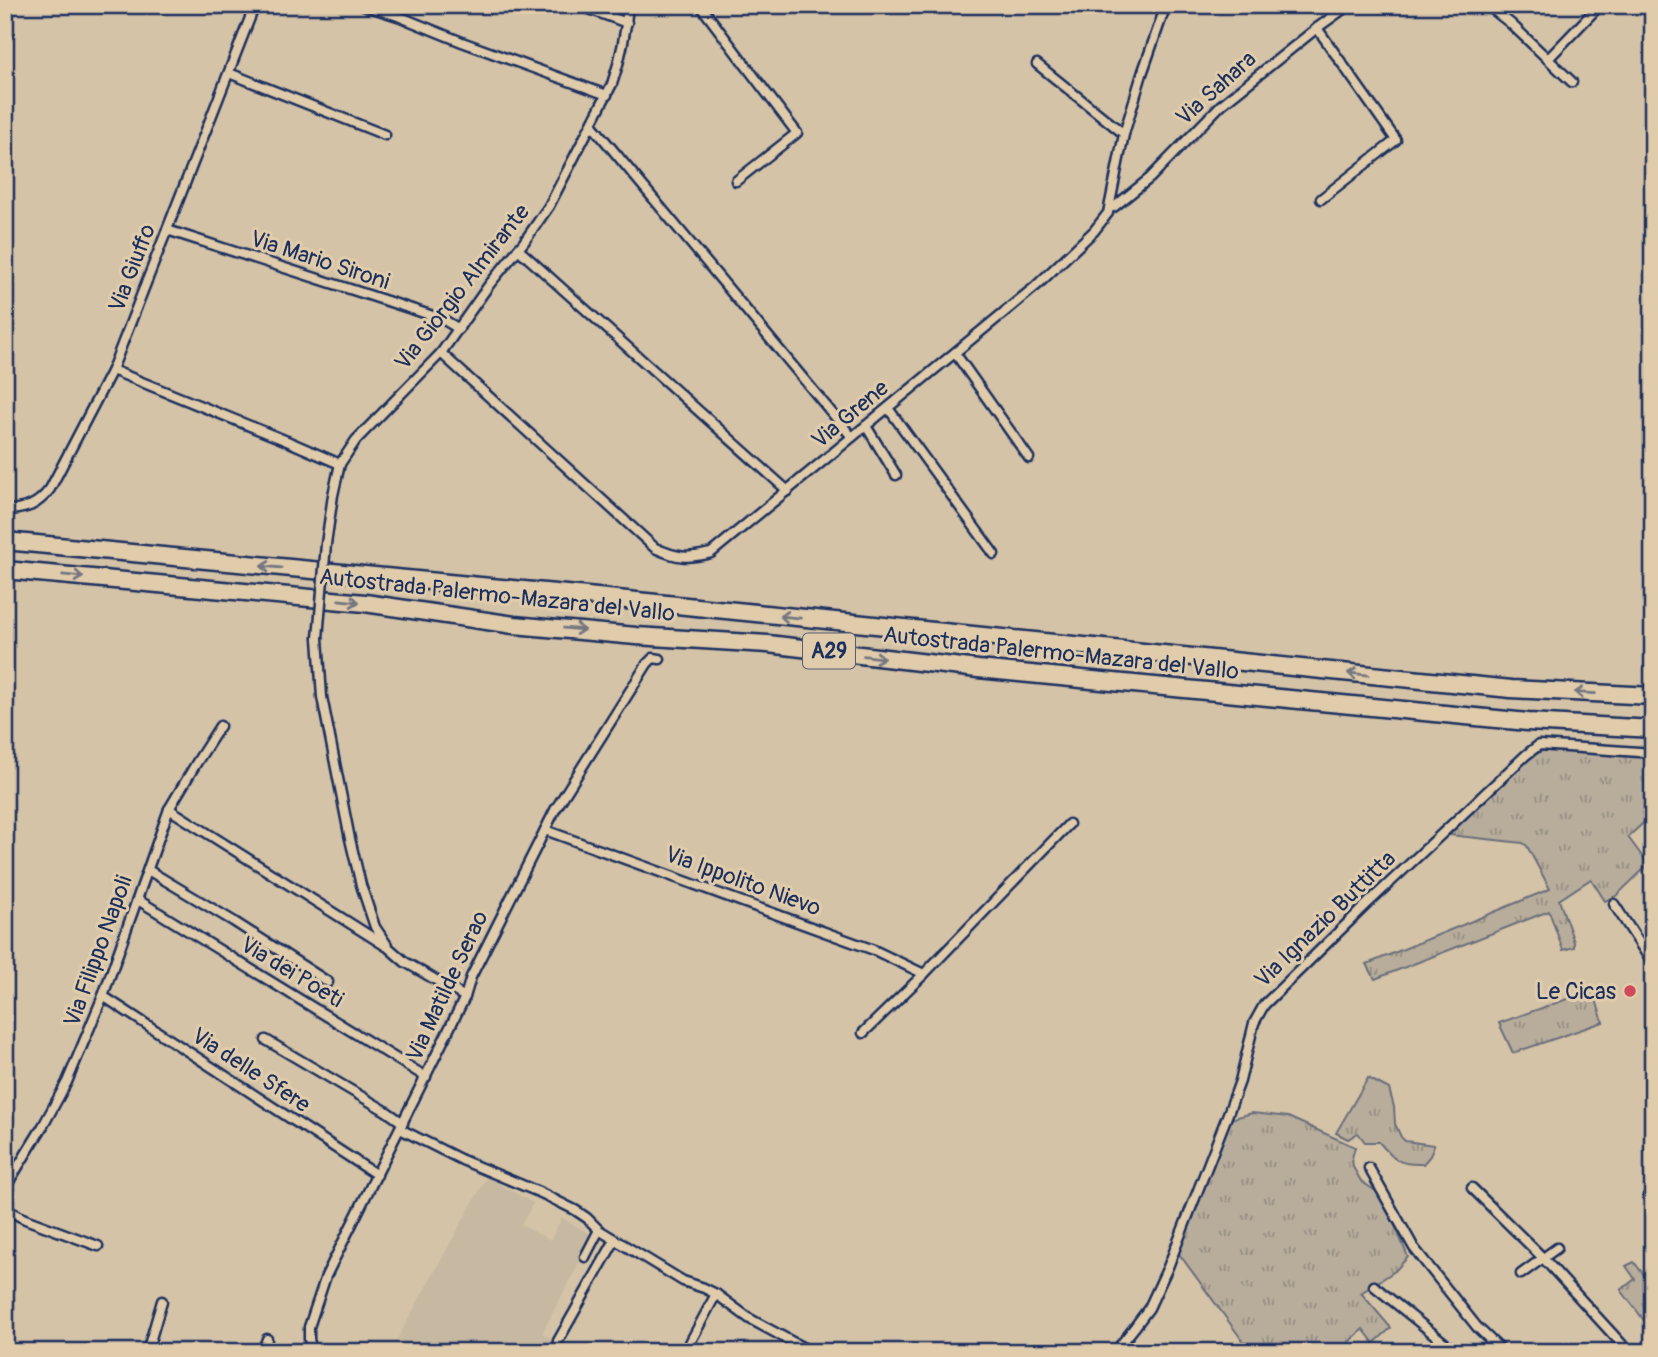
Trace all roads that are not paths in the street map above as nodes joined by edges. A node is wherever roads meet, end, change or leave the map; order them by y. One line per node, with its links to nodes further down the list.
1 (255, 5): 14 (street, Via Giuffo)
2 (363, 5): 16 (street)
3 (578, 5): 10 (street)
4 (628, 5): 10 (street, Via Giorgio Almirante)
5 (699, 5): 20 (street)
6 (1166, 5): 18 (street, Via Grene)
7 (1349, 5): 11 (street, Via Sahara)
8 (1487, 5): 12 (street)
9 (1600, 5): 12 (street)
10 (627, 23): 16 (street, Via Giorgio Almirante)
11 (1317, 28): 21 (street); 22 (street, Via Sahara)
12 (1548, 60): 15 (street)
13 (1037, 64): 18 (street)
14 (229, 73): 19 (street); 23 (street, Via Giuffo)
15 (1572, 82)
16 (607, 94): 17 (street, Via Giorgio Almirante)
17 (592, 125): 24 (street, Via Giorgio Almirante); 31 (street)
18 (1124, 134): 27 (street, Via Grene)
19 (384, 135)
20 (736, 181)
21 (1321, 199)
22 (1114, 207)
23 (167, 230): 25 (street, Via Mario Sironi); 28 (street, Via Giuffo)
24 (518, 249): 25 (street, Via Giorgio Almirante); 35 (street)
25 (459, 329): 26 (street, Via Giorgio Almirante)
26 (441, 353): 33 (street, Via Giorgio Almirante); 35 (street, Via Grene)
27 (955, 353): 29 (street, Via Grene); 32 (street)
28 (112, 370): 33 (street); 36 (street, Via Giuffo)
29 (888, 408): 30 (street, Via Grene); 38 (street)
30 (866, 426): 31 (street, Via Grene); 34 (street)
31 (852, 437): 35 (street, Via Grene)
32 (1028, 458)
33 (340, 464): 51 (street, bridge)
34 (896, 475)
35 (788, 491)
36 (5, 511)
37 (5, 541): 41 (highway, Autostrada Palermo-Mazara del Vallo / A29, one-way to 37)
38 (993, 554)
39 (5, 570): 43 (highway, Autostrada Palermo-Mazara del Vallo / A29, one-way to 43)
40 (660, 659): 47 (street, Via Matilde Serao)
41 (1653, 696)
42 (220, 726): 45 (street, Via Filippo Napoli)
43 (1653, 729)
44 (1653, 753): 83 (street, Via Ignazio Buttitta)
45 (169, 809): 48 (street, Via Filippo Napoli); 51 (street)
46 (1069, 824): 53 (street)
47 (545, 830): 53 (street, Via Ippolito Nievo); 56 (street, Via Matilde Serao)
48 (148, 870): 49 (street, Via Filippo Napoli); 54 (street)
49 (138, 901): 55 (street, Via Filippo Napoli); 59 (street, Via dei Poeti)
50 (1614, 904): 52 (street)
51 (389, 948): 56 (street)
52 (1653, 964)
53 (924, 974): 57 (street)
54 (328, 982)
55 (103, 996): 62 (street, Via delle Sfere); 63 (street, Via Filippo Napoli)
56 (465, 997): 59 (street, Via Matilde Serao)
57 (863, 1033)
58 (266, 1040): 60 (street)
59 (426, 1077): 60 (street, Via Matilde Serao)
60 (401, 1126): 62 (street, Via Matilde Serao); 66 (street)
61 (1369, 1168): 85 (street)
62 (377, 1175): 80 (street, Via Matilde Serao)
63 (5, 1188)
64 (1472, 1188): 71 (street)
65 (5, 1209): 68 (street)
66 (599, 1230): 67 (street); 70 (street)
67 (615, 1240): 74 (street); 77 (street)
68 (98, 1246)
69 (1557, 1248): 71 (street)
70 (585, 1257)
71 (1543, 1258): 72 (street); 86 (street)
72 (1521, 1274)
73 (1374, 1286): 84 (street)
74 (716, 1294): 81 (street); 82 (street)
75 (162, 1301): 78 (street)
76 (267, 1339): 79 (street)
77 (558, 1341)
78 (147, 1352)
79 (262, 1352)
80 (312, 1352)
81 (685, 1352)
82 (811, 1352)
83 (1115, 1352)
84 (1456, 1352)
85 (1503, 1352)
86 (1629, 1352)

